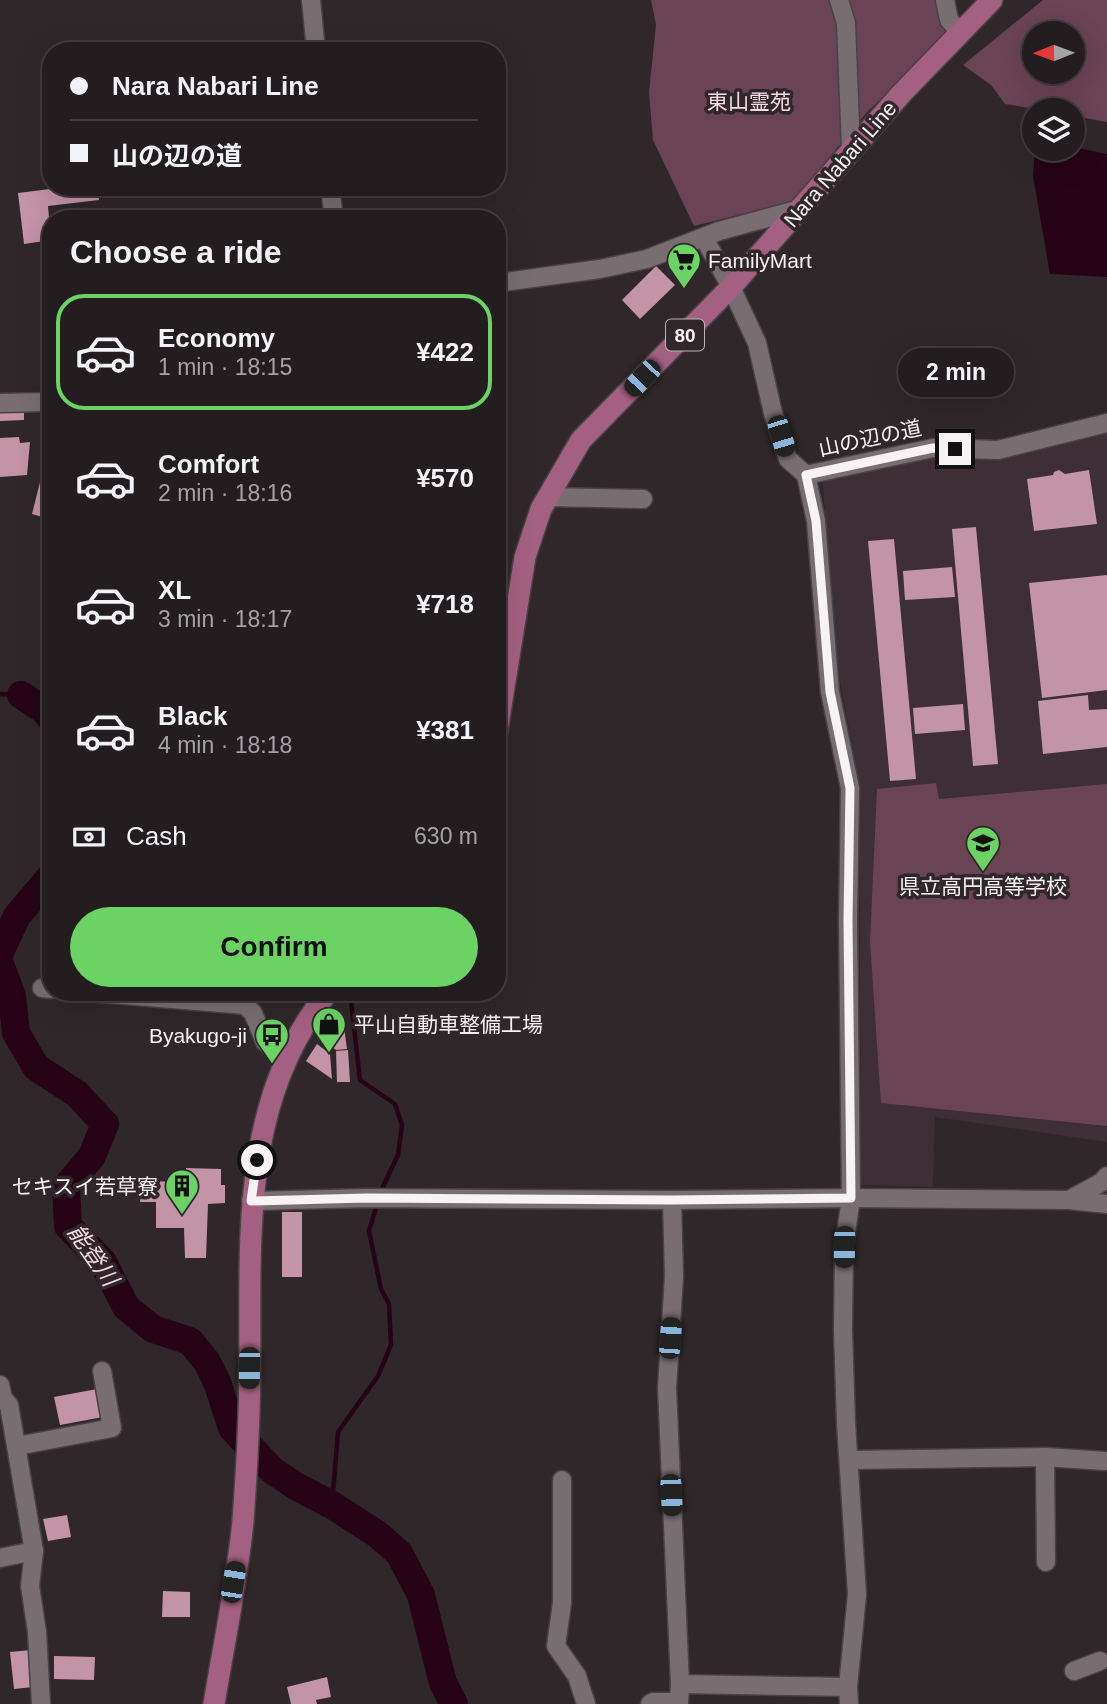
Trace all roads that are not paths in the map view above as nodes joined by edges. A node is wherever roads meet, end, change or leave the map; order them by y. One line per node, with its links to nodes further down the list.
1 (311, 0): 6 (street)
2 (839, 0): 7 (street)
3 (945, 0): 5 (street)
4 (992, 0): 5 (main road, Nara Nabari Line / 80)
5 (960, 32): 7 (main road, Nara Nabari Line / 80)
6 (315, 42)
7 (851, 149): 8 (main road, Nara Nabari Line / 80)
8 (800, 209): 9 (street); 11 (main road, Nara Nabari Line / 80)
9 (704, 238): 10 (street); 11 (street)
10 (506, 285)
11 (732, 287): 15 (street); 16 (main road, Nara Nabari Line / 80)
12 (0, 402): 13 (street)
13 (42, 402)
14 (1107, 423): 15 (street, 山の辺の道)
15 (806, 475): 23 (street)
16 (548, 497): 17 (street); 18 (main road, Nara Nabari Line / 80)
17 (643, 499)
18 (506, 673)
19 (246, 1001): 21 (street)
20 (321, 1001): 21 (main road)
21 (287, 1058): 26 (main road)
22 (1107, 1176): 25 (street)
23 (851, 1198): 24 (street); 25 (street); 32 (street)
24 (672, 1200): 26 (street); 40 (street)
25 (1069, 1200): 27 (street)
26 (251, 1201): 43 (main road)
27 (1107, 1204)
28 (103, 1371): 30 (street)
29 (0, 1385): 30 (street)
30 (17, 1446): 35 (street)
31 (1045, 1457): 32 (street); 33 (street); 37 (street)
32 (849, 1460): 41 (street)
33 (1105, 1461)
34 (562, 1480): 44 (street)
35 (34, 1552): 36 (street); 42 (street)
36 (0, 1558)
37 (1045, 1562)
38 (1100, 1661): 39 (street)
39 (1074, 1671)
40 (680, 1684): 41 (street); 45 (street)
41 (848, 1696)
42 (41, 1704)
43 (214, 1704)
44 (586, 1704)
45 (650, 1704)

